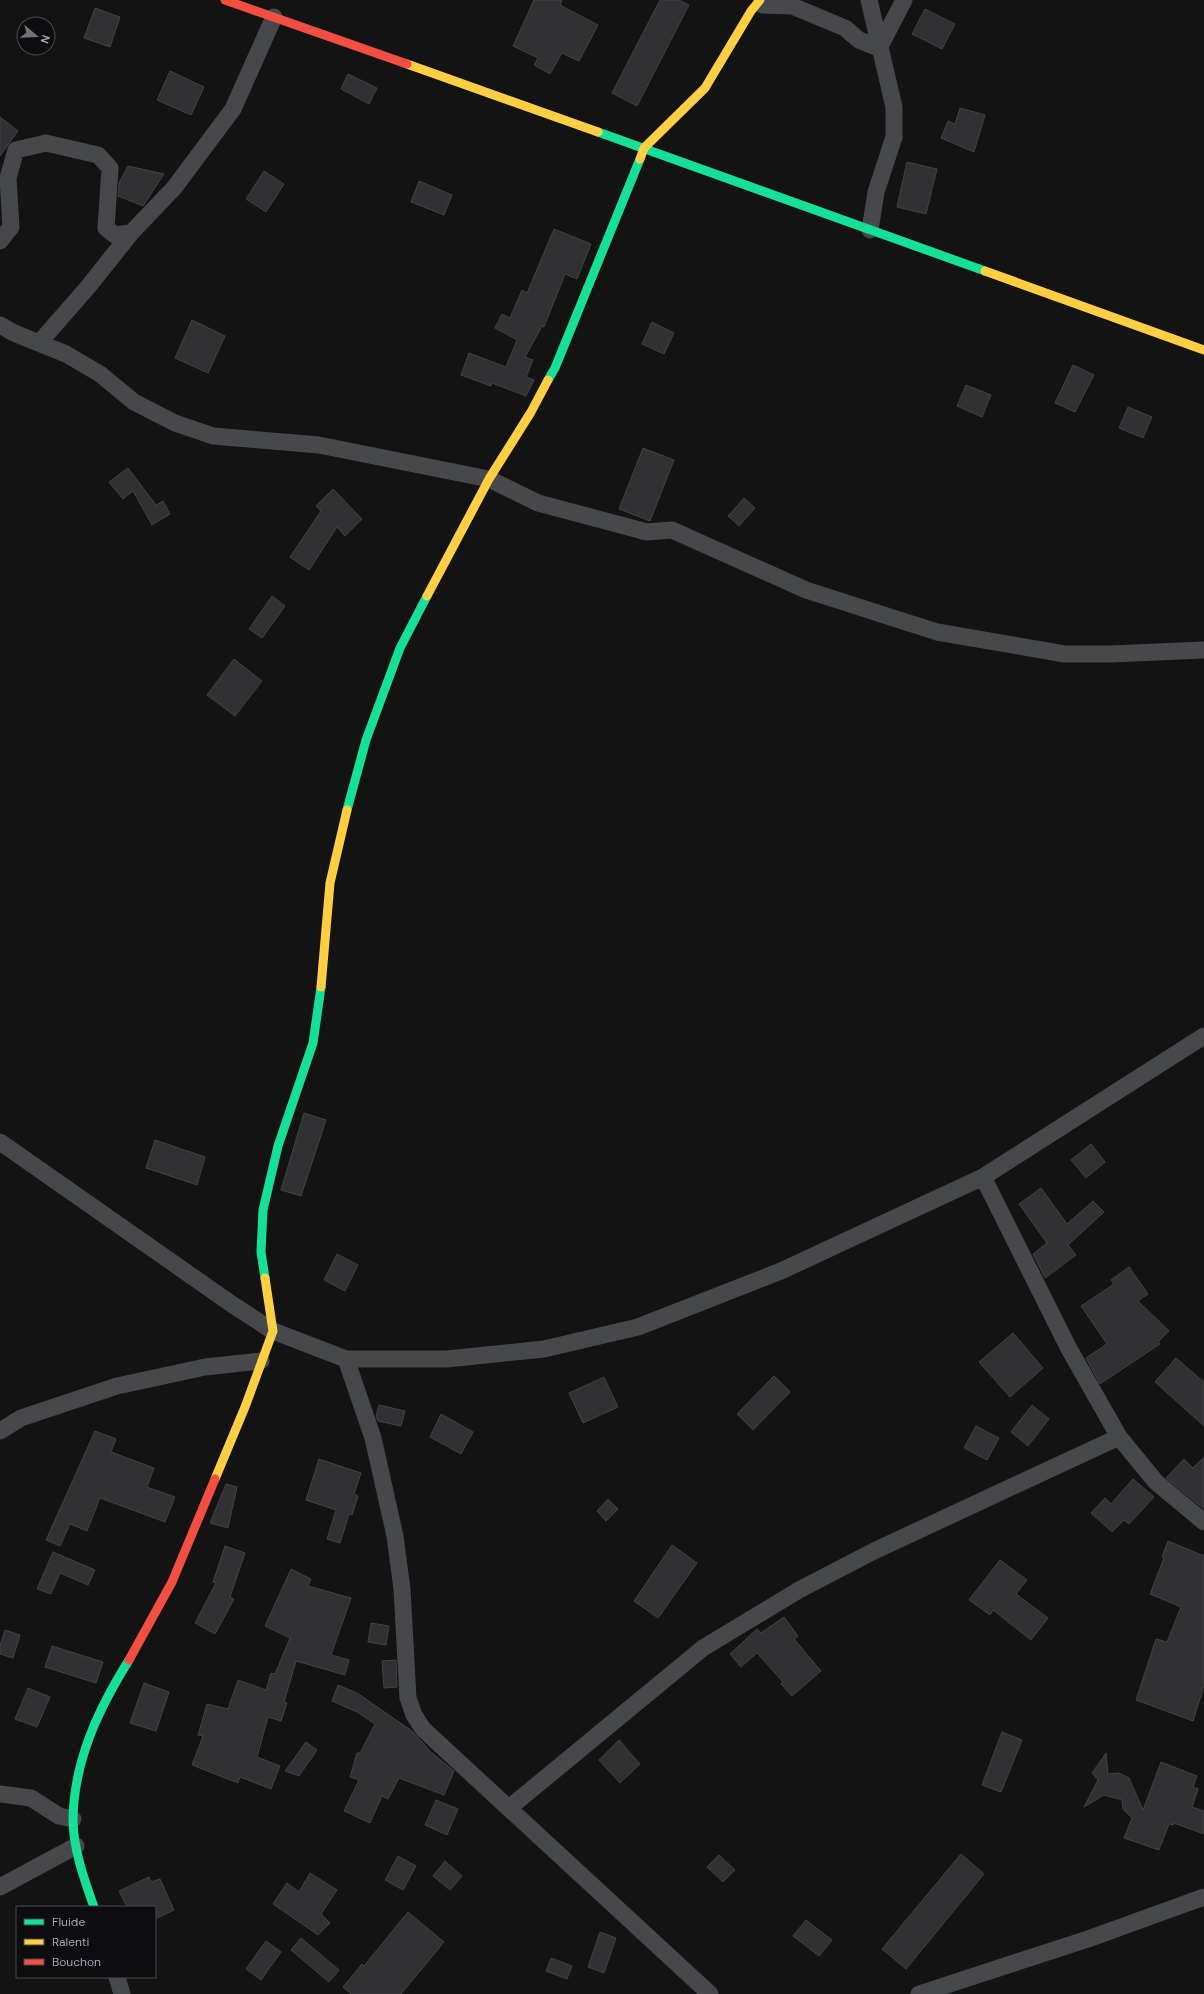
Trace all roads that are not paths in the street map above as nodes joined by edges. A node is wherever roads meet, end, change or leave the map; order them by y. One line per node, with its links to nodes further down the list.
1 (225, 0): 5 (street)
2 (761, 0): 6 (street); 7 (street)
3 (869, 0): 6 (street)
4 (904, 0): 6 (street)
5 (274, 17): 7 (street); 9 (street)
6 (879, 48): 8 (street)
7 (644, 148): 8 (street); 14 (street)
8 (870, 230): 13 (street)
9 (131, 233): 10 (street); 12 (street)
10 (0, 241)
11 (0, 325): 12 (street)
12 (39, 343): 14 (street)
13 (1204, 350)
14 (489, 479): 15 (street); 19 (street)
15 (1204, 650)
16 (1204, 1036): 18 (street)
17 (0, 1142): 19 (street)
18 (983, 1177): 20 (street); 23 (street)
19 (273, 1331): 20 (street); 21 (street)
20 (346, 1359): 26 (street)
21 (261, 1361): 22 (street); 27 (street)
22 (0, 1431)
23 (1119, 1437): 24 (street); 26 (street)
24 (1204, 1522)
25 (0, 1794): 27 (street)
26 (509, 1808): 34 (street)
27 (73, 1819): 28 (street)
28 (76, 1846): 29 (street); 31 (street)
29 (0, 1887)
30 (1204, 1897): 35 (street)
31 (94, 1906)
32 (117, 1978): 33 (street)
33 (122, 1994)
34 (710, 1994)
35 (918, 1994)

